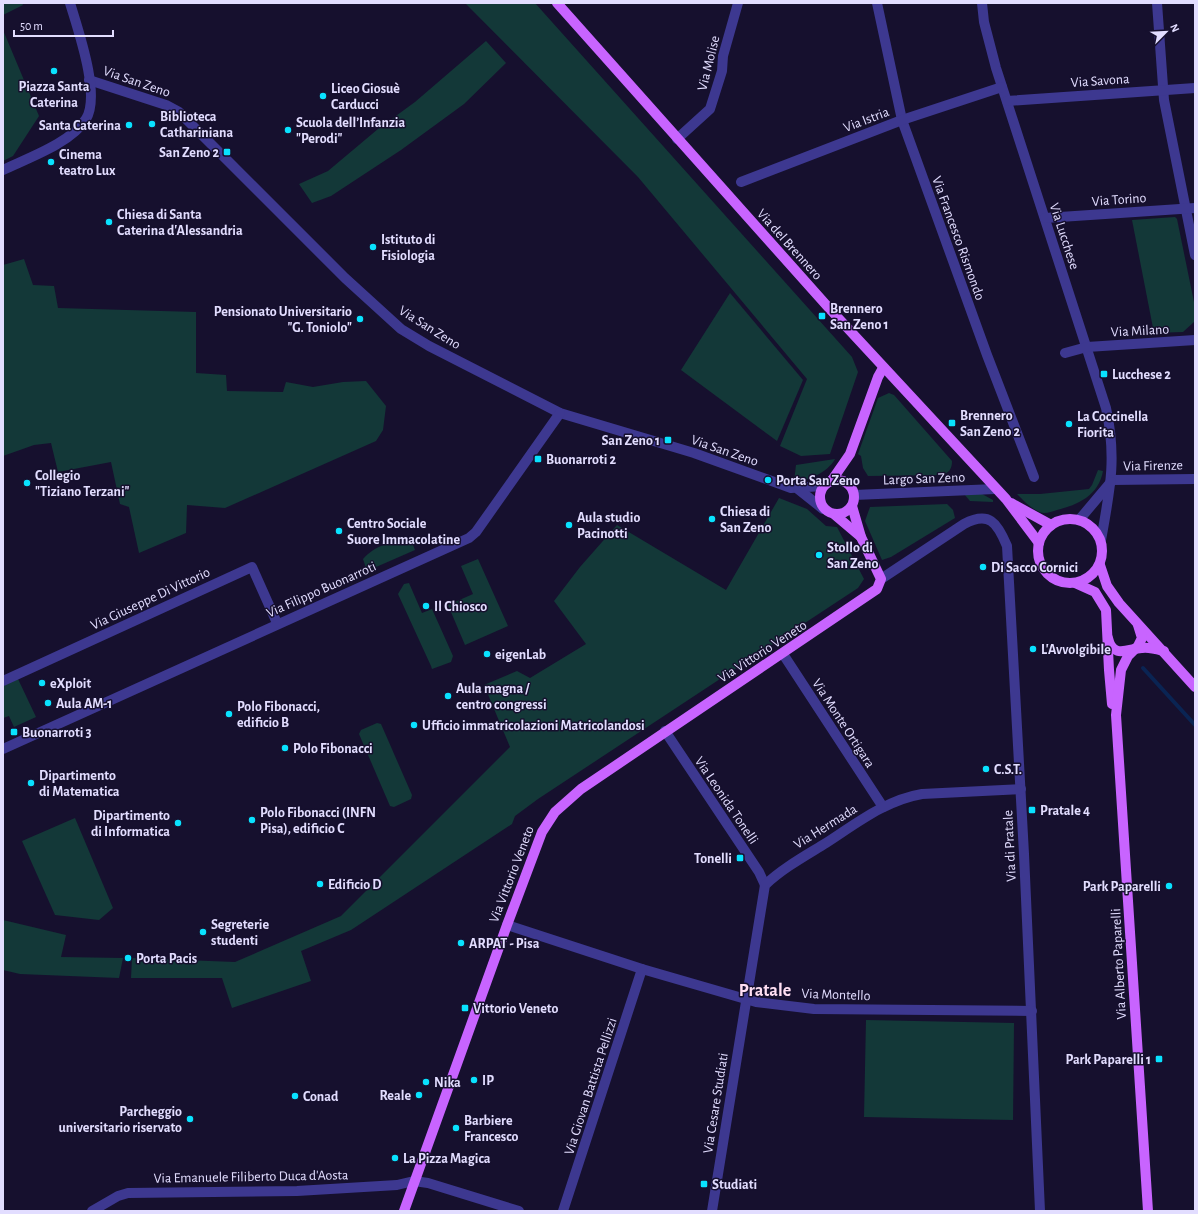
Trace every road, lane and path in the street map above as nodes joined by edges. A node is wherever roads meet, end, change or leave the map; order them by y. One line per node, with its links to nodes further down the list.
1 (70, 3): 7 (street)
2 (557, 3): 13 (main road, Via del Brennero)
3 (738, 3): 13 (street, Via Molise)
4 (877, 3): 12 (street, Via Francesco Rismondo)
5 (982, 3): 8 (street, Via Lucchese)
6 (1157, 3): 10 (street)
7 (89, 80): 14 (street); 23 (street, Via San Zeno)
8 (1002, 87): 11 (street, Via Lucchese); 12 (street, Via Istria)
9 (1195, 88): 10 (street, Via Savona)
10 (1163, 90): 11 (street, Via Savona); 16 (street)
11 (1007, 100): 17 (street, Via Lucchese)
12 (902, 120): 15 (street, Via Istria); 24 (street, Via Francesco Rismondo)
13 (677, 139): 22 (main road, Via del Brennero)
14 (3, 170)
15 (741, 182)
16 (1191, 209): 17 (street, Via Torino); 18 (street)
17 (1045, 218): 20 (street, Via Lucchese)
18 (1195, 255)
19 (1195, 340): 20 (street, Via Milano)
20 (1087, 347): 21 (street, Via Milano); 26 (street, Via Lucchese)
21 (1065, 353)
22 (883, 368): 27 (main road); 29 (main road, Via del Brennero)
23 (560, 413): 28 (street, Via San Zeno); 44 (street, Via Filippo Buonarroti)
24 (1034, 477)
25 (1195, 478): 26 (street, Via Firenze)
26 (1112, 480): 35 (street); 39 (street, Via Lucchese)
27 (827, 483): 28 (street, Via San Zeno); 30 (main road); 33 (main road)
28 (798, 489): 33 (street, Via San Zeno)
29 (995, 489): 30 (street, Largo San Zeno); 31 (main road, Via del Brennero)
30 (854, 495): 32 (main road)
31 (1006, 500): 36 (main road, Via del Brennero); 40 (main road, Via del Brennero)
32 (852, 506): 34 (main road); 38 (main road)
33 (823, 508): 34 (main road)
34 (835, 515): 38 (main road)
35 (1079, 520): 36 (main road); 39 (main road)
36 (1051, 525): 40 (main road)
37 (957, 529): 42 (street, Via Vittorio Veneto); 55 (street, Via di Pratale)
38 (861, 537): 42 (main road)
39 (1100, 540): 41 (main road)
40 (1039, 543): 43 (main road)
41 (1100, 565): 43 (main road); 45 (main road)
42 (881, 579): 49 (main road, Via Vittorio Veneto)
43 (1075, 583): 46 (main road)
44 (277, 623): 50 (street, Via Giuseppe Di Vittorio); 54 (street, Via Filippo Buonarroti)
45 (1138, 625): 47 (main road); 48 (main road)
46 (1108, 638): 47 (main road); 52 (main road, Via Alberto Paparelli)
47 (1135, 648): 48 (main road); 52 (main road, Via Alberto Paparelli)
48 (1164, 651): 51 (main road)
49 (782, 654): 53 (main road, Via Vittorio Veneto); 56 (street, Via Monte Ortigara)
50 (3, 681)
51 (1195, 686)
52 (1116, 715): 69 (main road, Via Alberto Paparelli)
53 (665, 731): 57 (street, Via Leonida Tonelli); 58 (main road, Via Vittorio Veneto)
54 (3, 749)
55 (1021, 789): 56 (street, Via Hermada); 61 (street, Via di Pratale)
56 (883, 807): 57 (street, Via Hermada)
57 (765, 885): 60 (street)
58 (506, 925): 59 (street, Via Montello); 62 (main road, Via Vittorio Veneto)
59 (642, 969): 60 (street, Via Montello); 66 (street, Via Giovan Battista Pellizzi)
60 (746, 1000): 61 (street, Via Montello); 67 (street, Via Cesare Studiati)
61 (1032, 1011): 68 (street, Via di Pratale)
62 (414, 1181): 63 (street, Via Emanuele Filiberto Duca d'Aosta); 64 (main road, Via Vittorio Veneto); 65 (street)
63 (92, 1211)
64 (404, 1211)
65 (519, 1211)
66 (563, 1211)
67 (712, 1211)
68 (1040, 1211)
69 (1148, 1211)

